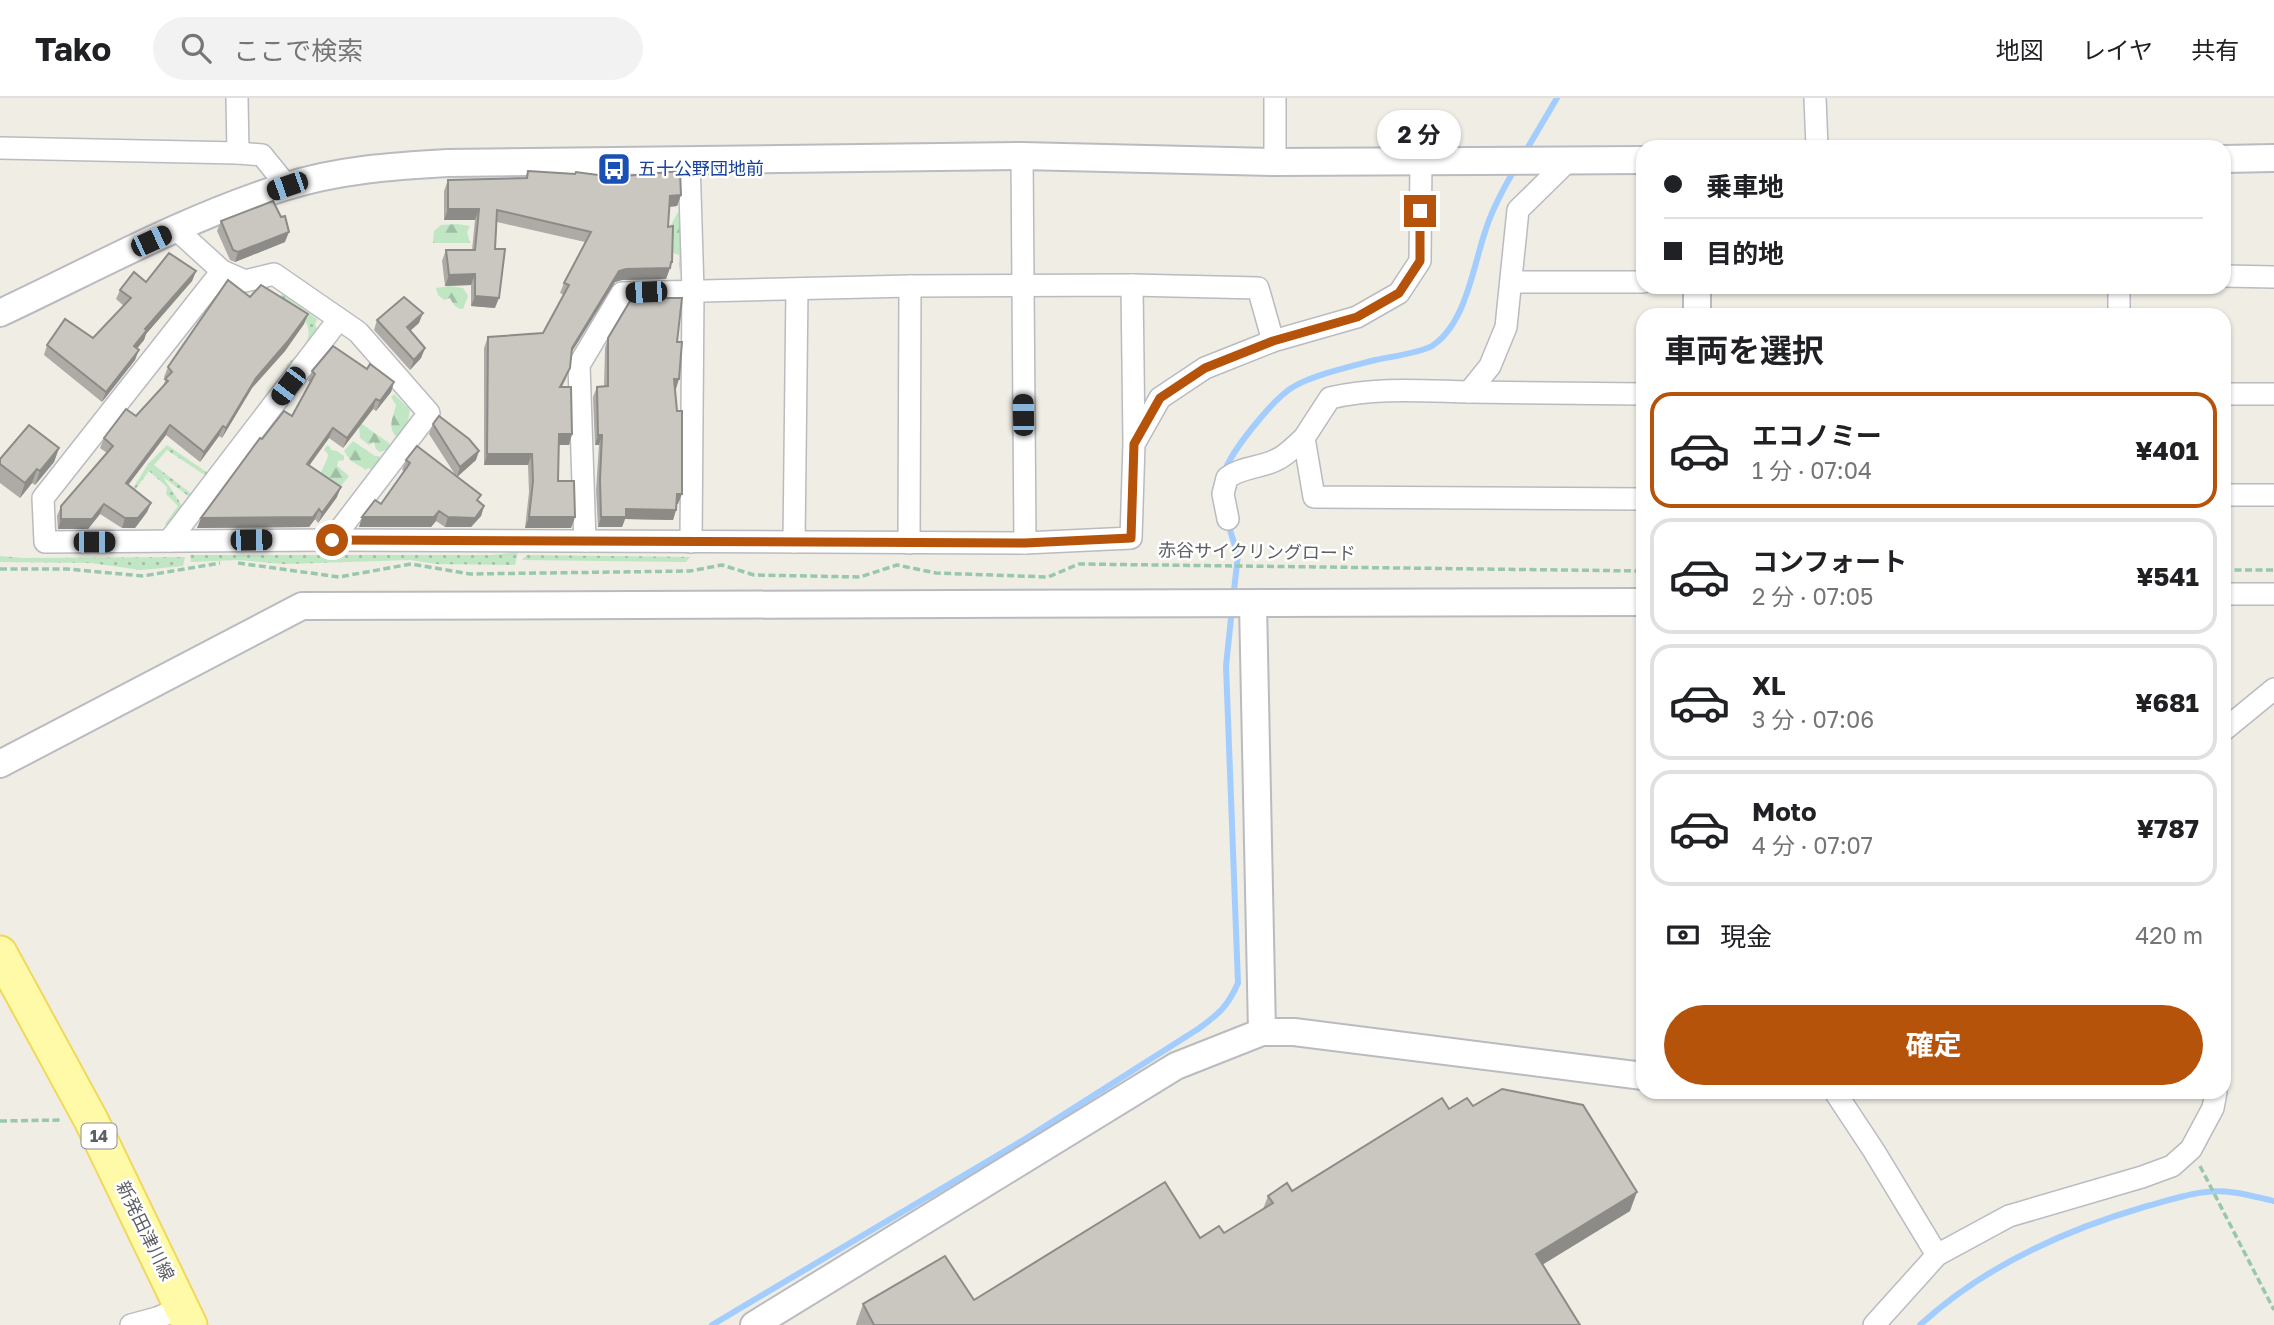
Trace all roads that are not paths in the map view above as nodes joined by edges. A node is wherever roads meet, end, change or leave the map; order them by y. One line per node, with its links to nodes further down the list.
1 (237, 98): 6 (street)
2 (1275, 98): 14 (street)
3 (1815, 98): 4 (street)
4 (1817, 140)
5 (0, 148): 6 (street)
6 (239, 153): 15 (street)
7 (1022, 156): 11 (street); 14 (street); 24 (street)
8 (2274, 158): 10 (street)
9 (1570, 159): 12 (street); 13 (street); 20 (street)
10 (2231, 159)
11 (690, 160): 15 (street); 26 (street)
12 (1420, 160): 14 (street); 29 (street)
13 (1636, 160)
14 (1275, 162)
15 (287, 186): 16 (street)
16 (176, 229): 17 (street); 27 (street)
17 (222, 271): 28 (street); 41 (street)
18 (2231, 276): 19 (street)
19 (2274, 277)
20 (1510, 282): 21 (street); 30 (street)
21 (1636, 282)
22 (1132, 285): 24 (street); 29 (street); 35 (street)
23 (910, 286): 24 (street); 25 (street); 45 (street)
24 (1022, 287): 46 (street)
25 (797, 289): 26 (street); 44 (street)
26 (694, 290): 42 (street); 43 (street)
27 (0, 313)
28 (339, 319): 40 (street); 41 (street)
29 (1273, 341): 35 (street)
30 (1469, 392): 31 (street); 34 (street)
31 (1636, 394)
32 (2231, 394): 33 (street)
33 (2274, 394)
34 (1304, 438): 38 (street); 39 (street)
35 (1134, 444): 46 (street)
36 (2231, 495): 37 (street)
37 (2274, 495)
38 (1636, 499)
39 (1228, 519)
40 (332, 540): 41 (street); 42 (street)
41 (169, 541)
42 (585, 541): 43 (street)
43 (691, 542): 44 (street)
44 (794, 542): 45 (street)
45 (908, 543): 46 (street)
46 (1025, 543)
47 (2231, 594): 48 (street)
48 (2274, 594)
49 (1636, 602): 50 (street)
50 (1253, 604): 53 (street); 55 (street)
51 (2274, 689): 52 (street)
52 (2234, 714)
53 (0, 764)
54 (0, 953): 60 (main road, 新発田津川線 / 14)
55 (1262, 1032): 56 (street); 62 (street)
56 (1636, 1075)
57 (1840, 1099): 59 (street)
58 (2215, 1099): 59 (street)
59 (1937, 1255): 63 (street)
60 (186, 1316): 61 (street)
61 (131, 1325)
62 (754, 1325)
63 (1874, 1325)

